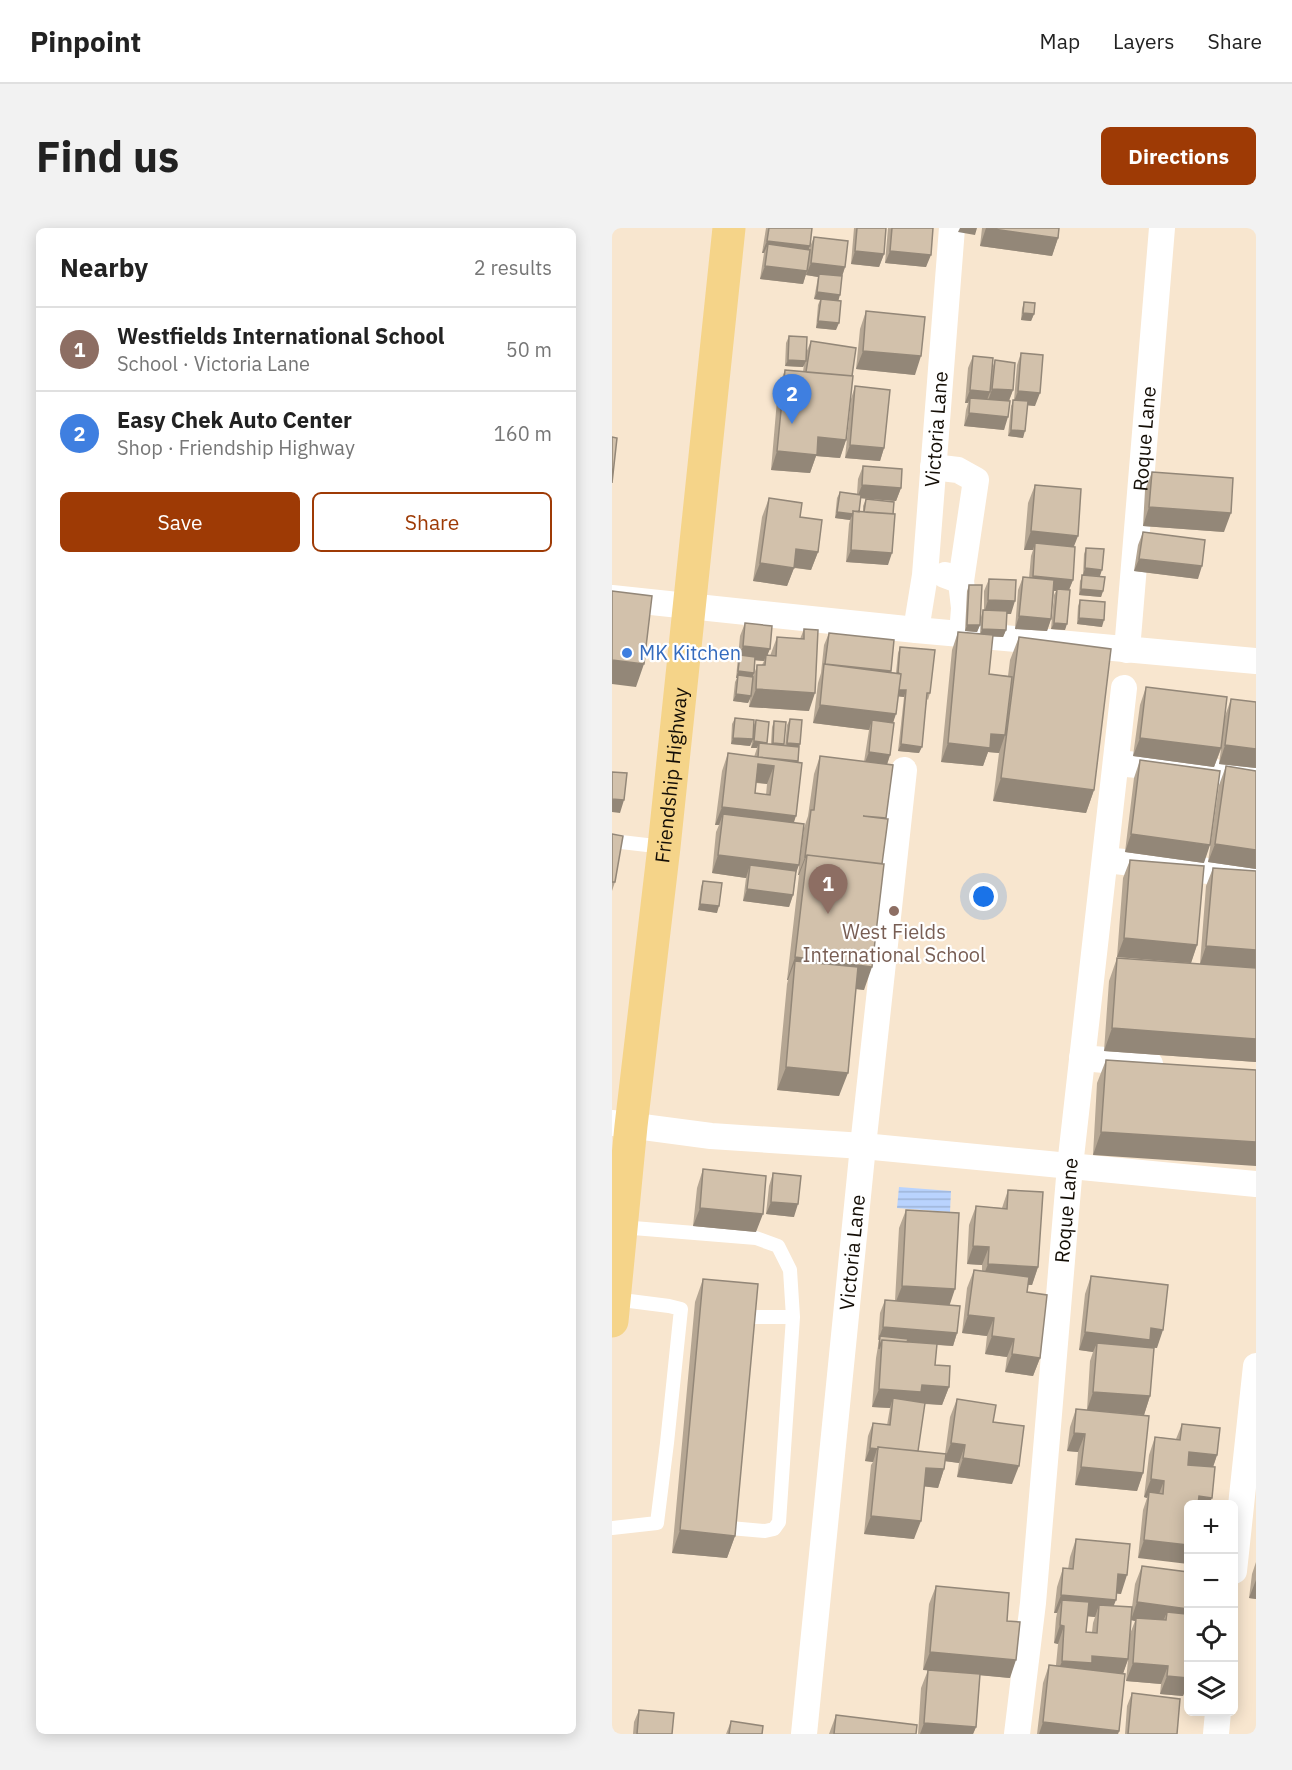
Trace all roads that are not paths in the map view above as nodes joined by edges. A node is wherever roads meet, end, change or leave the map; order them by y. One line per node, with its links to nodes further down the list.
1 (729, 228): 8 (main road, Friendship Highway)
2 (952, 228): 4 (street, Victoria Lane)
3 (1162, 228): 11 (street, Roque Lane)
4 (933, 467): 5 (street, Victoria Lane); 6 (street)
5 (925, 574): 6 (street); 9 (street, Victoria Lane)
6 (962, 581): 10 (street)
7 (612, 598): 8 (street)
8 (690, 606): 9 (street); 18 (main road, Friendship Highway)
9 (916, 630): 10 (street)
10 (962, 634): 11 (street)
11 (1127, 650): 12 (street)
12 (1256, 660)
13 (1124, 688): 14 (street, Roque Lane)
14 (1116, 763): 16 (street); 19 (street, Roque Lane)
15 (904, 770): 24 (street, Victoria Lane)
16 (1256, 776)
17 (612, 841): 18 (lane)
18 (664, 848): 23 (main road, Friendship Highway)
19 (1105, 860): 20 (street); 21 (street, Roque Lane)
20 (1256, 876)
21 (1082, 1058): 22 (street); 25 (street, Roque Lane)
22 (1175, 1066)
23 (622, 1124): 24 (street); 27 (main road, Friendship Highway)
24 (863, 1146): 25 (street); 38 (street, Victoria Lane)
25 (1070, 1166): 26 (street); 39 (street, Roque Lane)
26 (1256, 1184)
27 (621, 1227): 28 (main road, Friendship Highway); 30 (lane)
28 (613, 1310): 32 (lane)
29 (750, 1317): 30 (lane)
30 (792, 1317): 35 (lane)
31 (1256, 1366): 36 (street)
32 (657, 1522): 33 (lane); 34 (lane)
33 (674, 1525)
34 (612, 1528)
35 (730, 1528)
36 (1235, 1554)
37 (1218, 1716): 40 (street)
38 (804, 1734)
39 (1017, 1734)
40 (1216, 1734)

